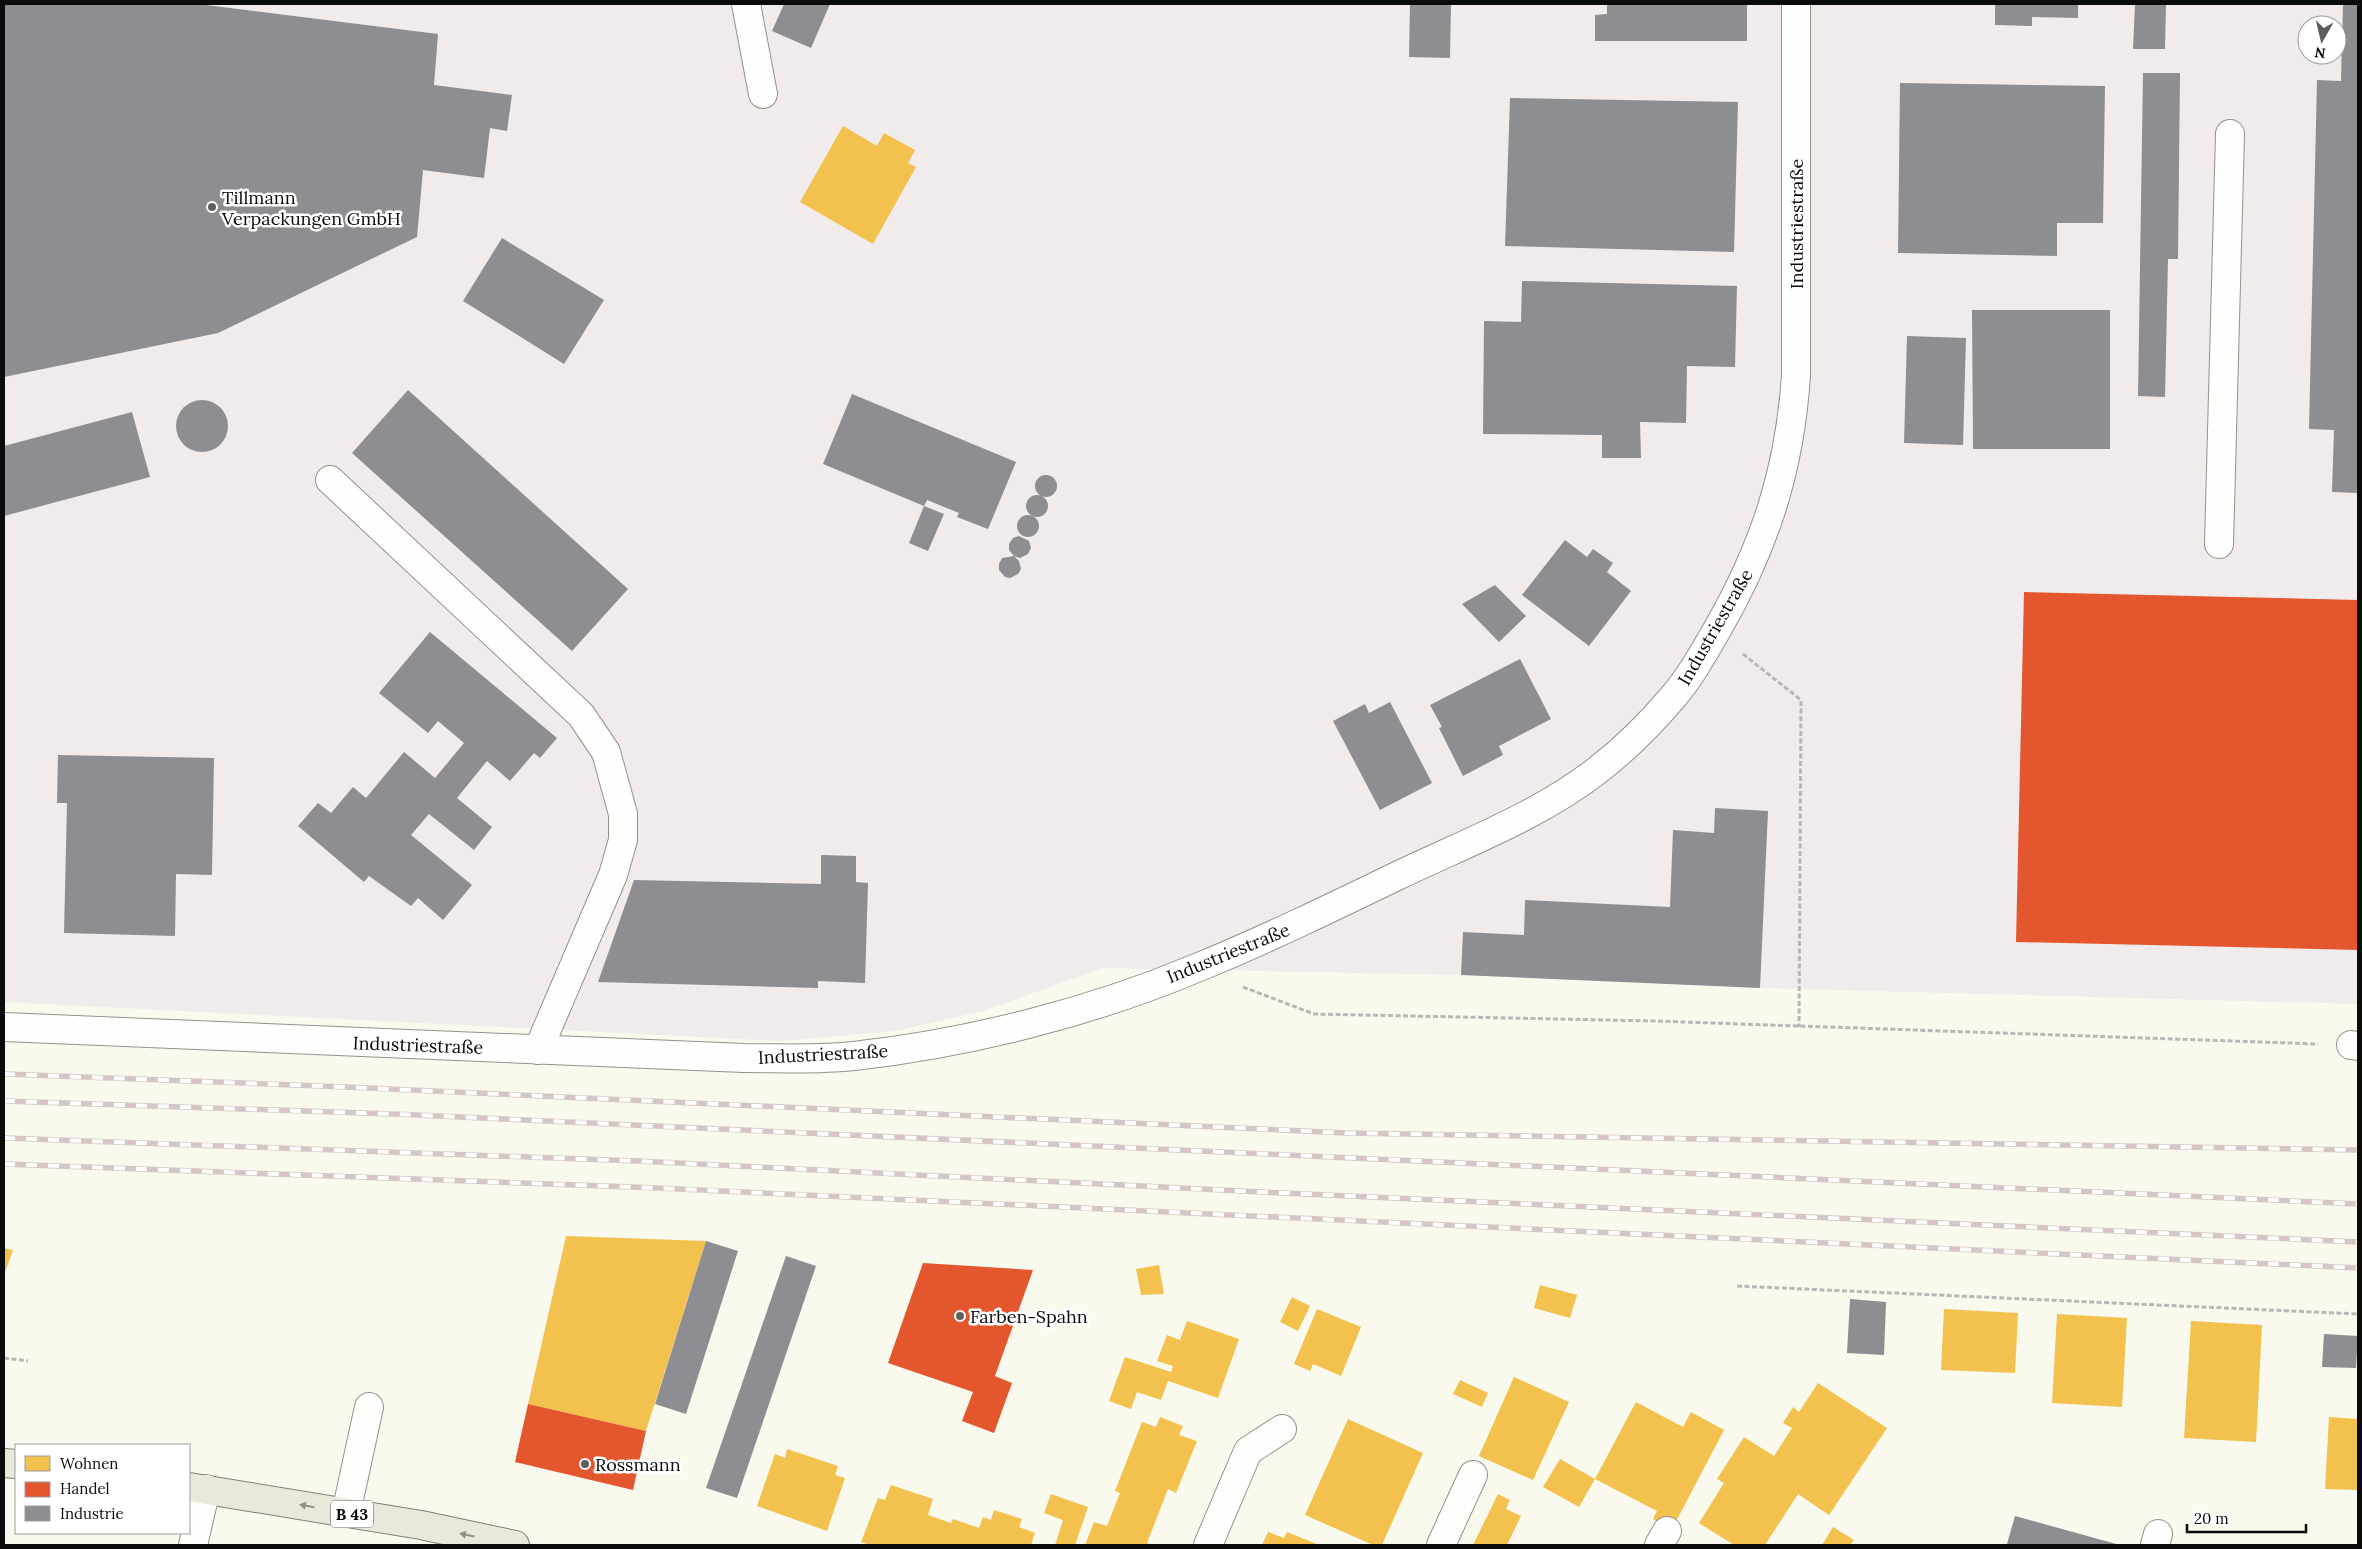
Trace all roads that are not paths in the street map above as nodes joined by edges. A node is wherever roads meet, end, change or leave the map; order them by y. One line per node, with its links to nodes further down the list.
1 (746, 4): 3 (street)
2 (1796, 4): 8 (street, Industriestraße)
3 (763, 94)
4 (2230, 134): 6 (street)
5 (330, 480): 8 (street)
6 (2218, 544)
7 (4, 1027): 8 (street, Industriestraße)
8 (538, 1050)
9 (369, 1407): 13 (street)
10 (1282, 1429): 16 (street)
11 (1473, 1475): 17 (street)
12 (198, 1488): 13 (main road, B 43, one-way to 12); 14 (street)
13 (346, 1513): 15 (main road, B 43, one-way to 13)
14 (193, 1545)
15 (515, 1545)
16 (1208, 1545)
17 (1441, 1545)

